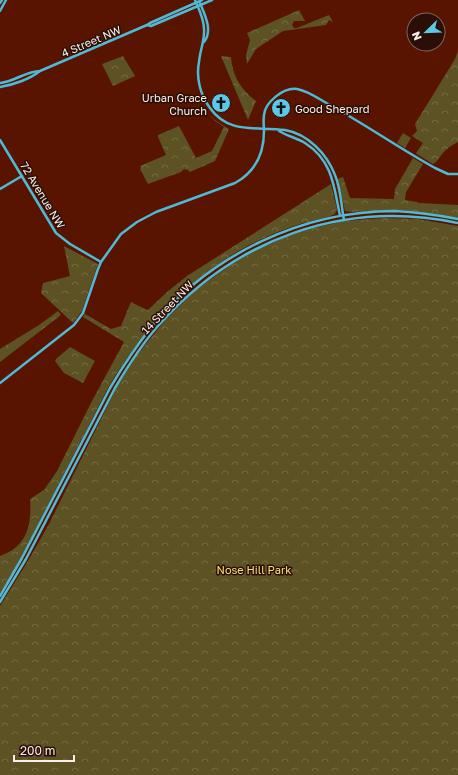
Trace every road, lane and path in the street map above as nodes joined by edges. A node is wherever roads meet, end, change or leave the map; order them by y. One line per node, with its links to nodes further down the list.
1 (2, 0): 6 (main road)
2 (6, 0): 7 (main road)
3 (212, 0): 5 (main road, 4 Street NW)
4 (198, 2): 5 (main road, 4 Street NW); 8 (main road); 9 (main road); 10 (main road, 4 Street NW)
5 (206, 2): 8 (main road)
6 (0, 3)
7 (0, 11)
8 (204, 13): 9 (main road)
9 (204, 42): 13 (main road)
10 (40, 71): 11 (main road, 4 Street NW); 12 (main road, 4 Street NW)
11 (0, 83)
12 (0, 86)
13 (264, 129): 14 (main road); 16 (main road); 27 (main road)
14 (279, 130): 19 (main road); 20 (main road)
15 (0, 140): 17 (main road, 72 Avenue NW)
16 (458, 174)
17 (22, 176): 18 (main road); 27 (main road, 72 Avenue NW)
18 (0, 189)
19 (338, 204): 22 (main road); 23 (main road)
20 (342, 209): 21 (main road); 22 (main road)
21 (363, 213): 22 (main road, 14 Street NW); 24 (main road, 14 Street NW)
22 (341, 216): 23 (main road, 14 Street NW); 25 (main road)
23 (334, 217): 29 (main road, 14 Street NW)
24 (458, 219)
25 (342, 220): 26 (main road, 14 Street NW); 30 (main road, 14 Street NW)
26 (458, 223)
27 (102, 262): 28 (main road)
28 (0, 383)
29 (0, 596)
30 (0, 602)

